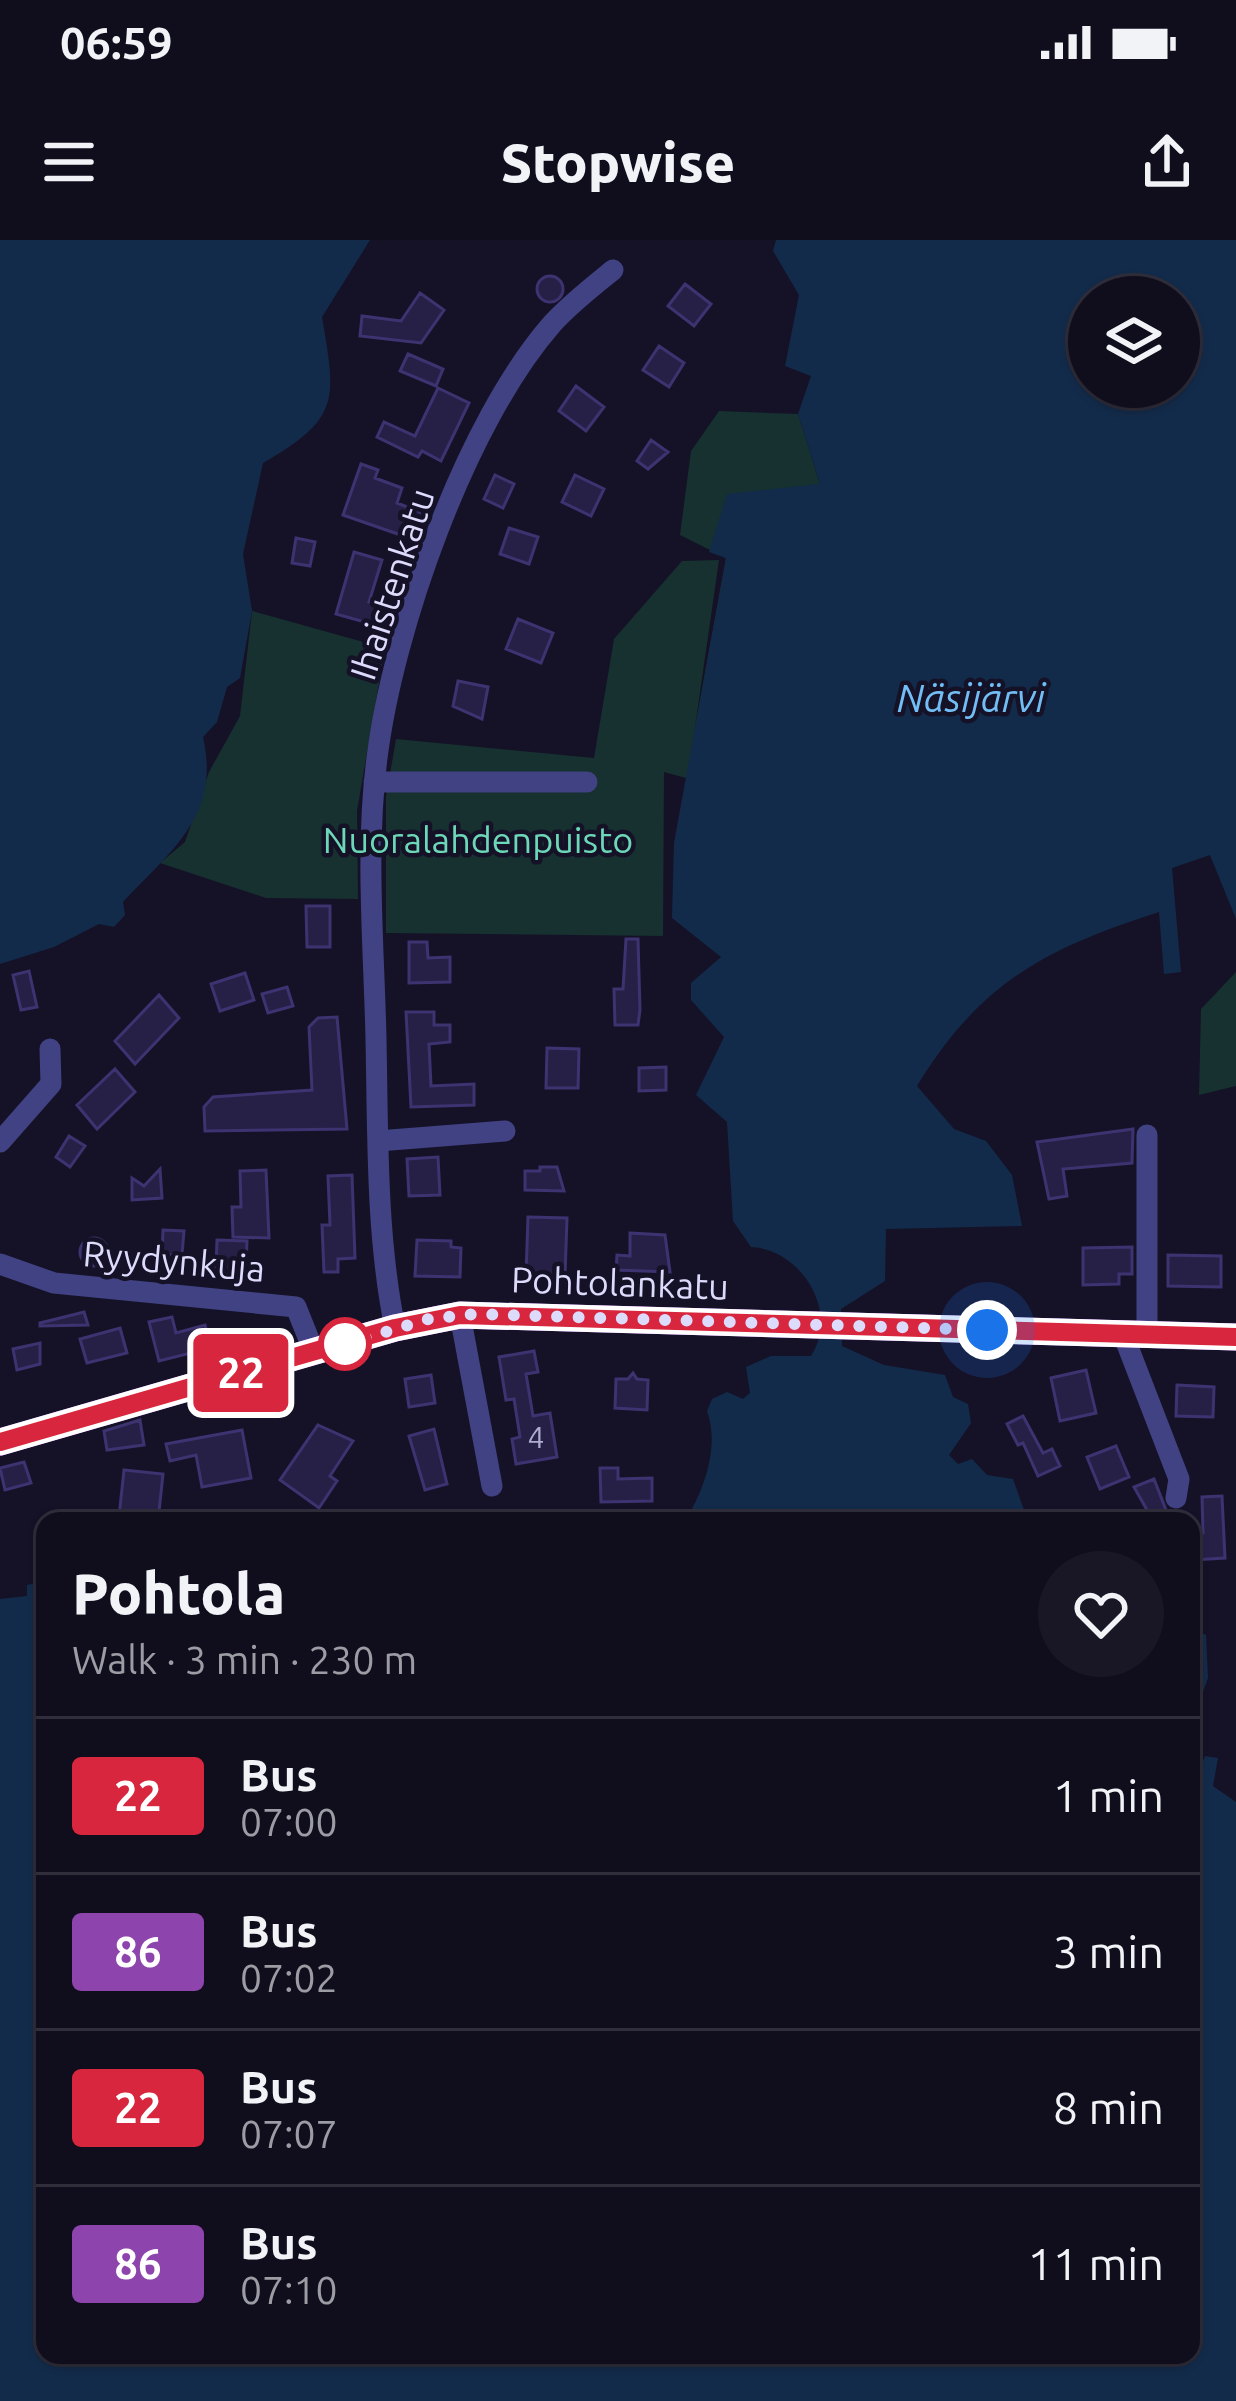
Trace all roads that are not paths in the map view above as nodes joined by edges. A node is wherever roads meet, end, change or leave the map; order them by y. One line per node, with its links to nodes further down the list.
1 (613, 270): 2 (street, Ihaistenkatu)
2 (374, 782): 3 (street); 7 (street, Ihaistenkatu)
3 (587, 782)
4 (50, 1049): 8 (street)
5 (506, 1131): 7 (street)
6 (1147, 1136): 12 (street)
7 (378, 1141): 11 (street, Ihaistenkatu)
8 (0, 1142)
9 (0, 1264): 14 (street, Ryydynkuja)
10 (460, 1315): 11 (main road, Pohtolankatu); 12 (main road, Pohtolankatu); 16 (street)
11 (395, 1328): 14 (main road, Pohtolankatu)
12 (1135, 1334): 13 (main road, Pohtolankatu); 17 (street)
13 (1236, 1337)
14 (314, 1352): 15 (main road, Pohtolankatu)
15 (0, 1442)
16 (492, 1486)
17 (1176, 1498)

